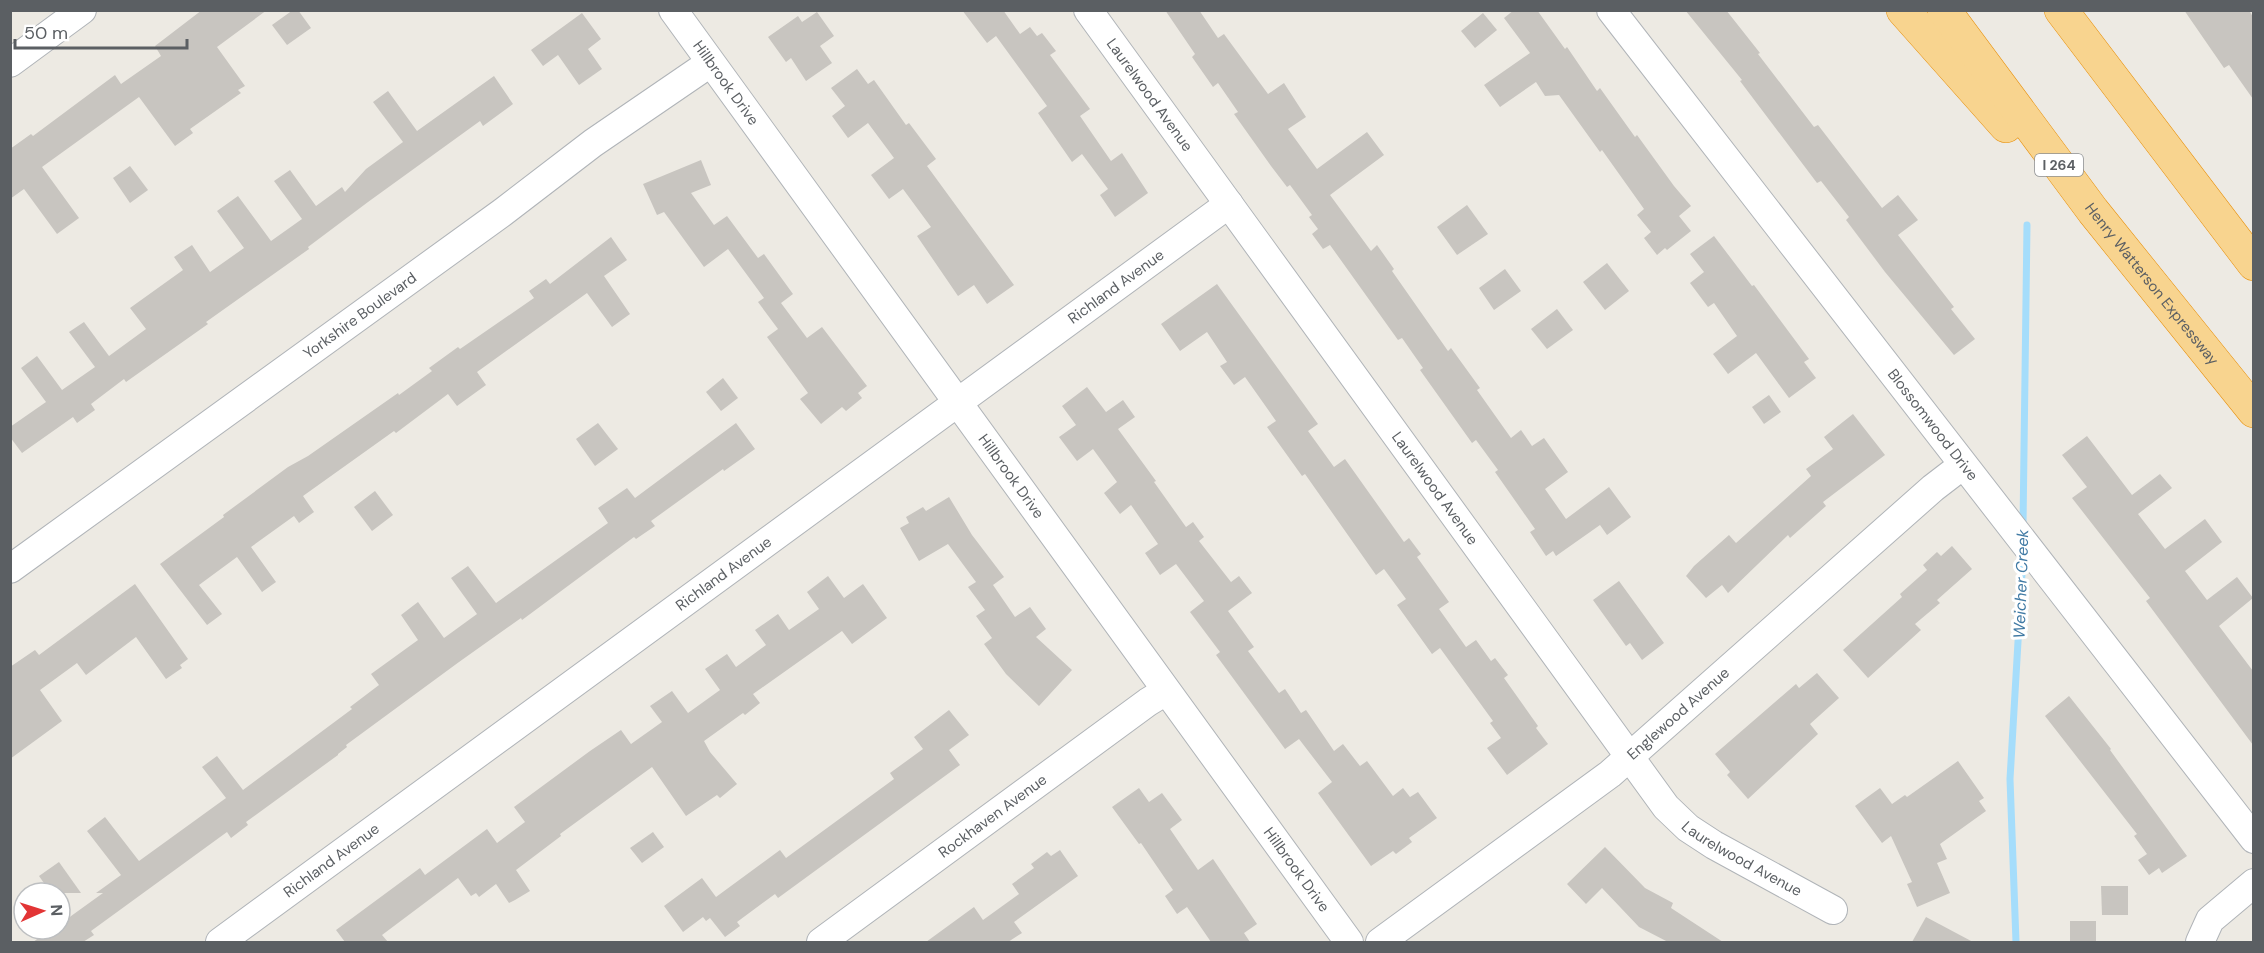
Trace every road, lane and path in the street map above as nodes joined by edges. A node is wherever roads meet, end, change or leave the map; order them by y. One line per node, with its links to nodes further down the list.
1 (82, 10): 8 (street)
2 (673, 10): 9 (street, Hillbrook Drive)
3 (1088, 10): 10 (street, Laurelwood Avenue)
4 (1611, 10): 15 (street, Blossomwood Drive)
5 (1903, 10): 12 (highway)
6 (1944, 10): 12 (highway, Henry Watterson Expressway / I 264)
7 (2066, 16): 11 (highway)
8 (10, 63)
9 (710, 63): 13 (street, Hillbrook Drive); 16 (street, Yorkshire Boulevard)
10 (1229, 204): 13 (street, Richland Avenue); 18 (street, Laurelwood Avenue)
11 (2253, 264)
12 (2178, 317): 14 (highway, Henry Watterson Expressway / I 264)
13 (958, 404): 17 (street, Hillbrook Drive); 22 (street, Richland Avenue)
14 (2253, 411)
15 (1963, 465): 18 (street, Englewood Avenue); 19 (street, Blossomwood Drive)
16 (10, 569)
17 (1166, 691): 23 (street, Rockhaven Avenue); 24 (street, Hillbrook Drive)
18 (1629, 757): 21 (street, Laurelwood Avenue); 25 (street, Englewood Avenue)
19 (2253, 839)
20 (2253, 883): 26 (street)
21 (1833, 910)
22 (220, 942)
23 (821, 942)
24 (1349, 942)
25 (1380, 942)
26 (2200, 942)

